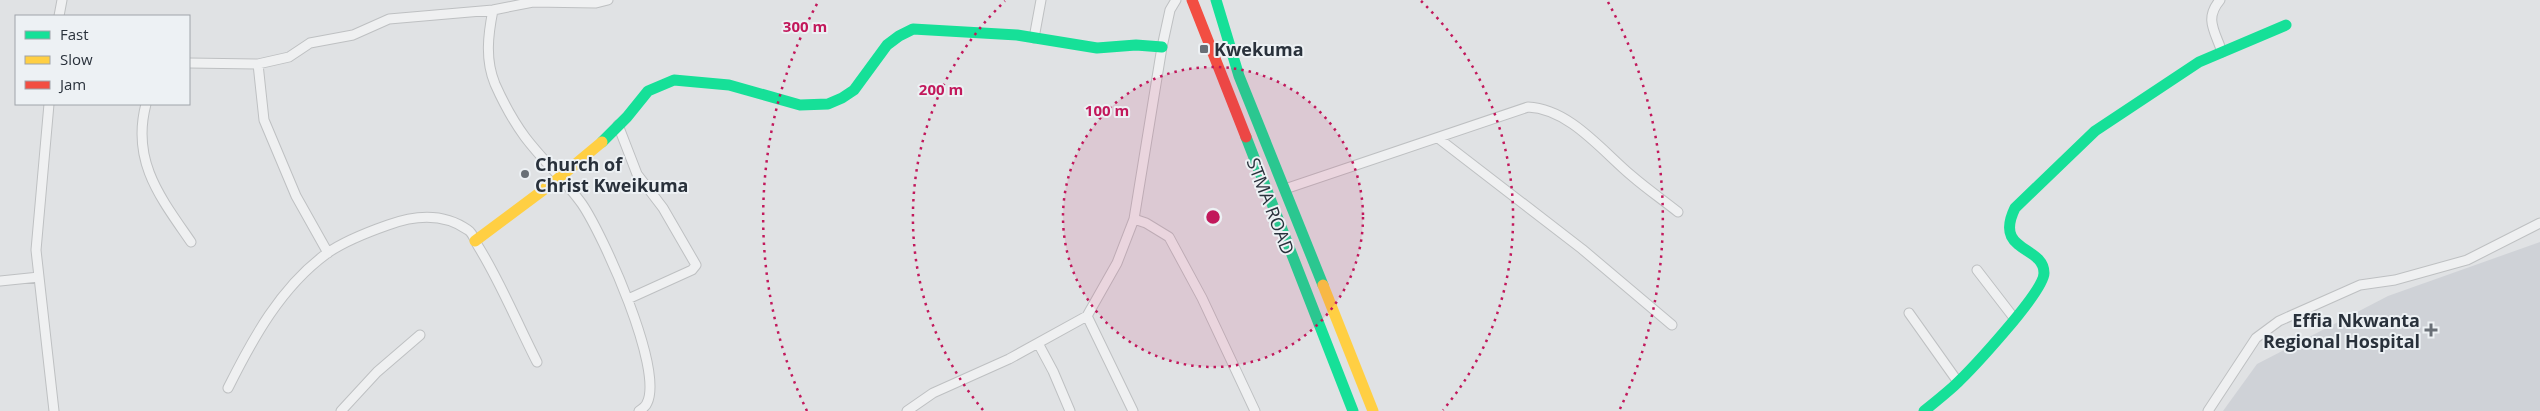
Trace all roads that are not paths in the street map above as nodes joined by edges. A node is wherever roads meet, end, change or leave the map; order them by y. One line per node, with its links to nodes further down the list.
1 (62, 0): 9 (street)
2 (608, 0): 8 (street)
3 (1041, 0): 11 (street)
4 (1176, 0): 12 (street)
5 (1192, 0): 48 (street, STMA ROAD)
6 (1216, 0): 21 (street, STMA ROAD)
7 (2220, 0): 13 (street)
8 (493, 10): 15 (street); 20 (street)
9 (59, 15)
10 (2286, 25): 13 (street)
11 (1034, 38): 12 (street); 18 (street)
12 (1162, 47): 23 (street)
13 (2222, 52): 34 (street)
14 (190, 63): 15 (street)
15 (258, 64): 27 (street)
16 (49, 105): 29 (street)
17 (146, 105): 26 (street)
18 (618, 126): 20 (street); 31 (street)
19 (1438, 138): 21 (street); 22 (street); 35 (street)
20 (560, 176): 25 (street); 31 (street)
21 (1285, 189): 49 (street, STMA ROAD)
22 (1678, 212)
23 (1134, 219): 33 (street); 47 (street)
24 (2540, 223): 51 (street)
25 (475, 241): 27 (street); 38 (street)
26 (191, 242)
27 (328, 253): 40 (street)
28 (1976, 270): 34 (street)
29 (39, 277): 30 (street); 41 (street)
30 (0, 281)
31 (628, 299): 43 (street)
32 (1908, 313): 39 (street)
33 (1087, 316): 37 (street); 46 (street)
34 (2014, 318): 39 (street)
35 (1672, 325)
36 (420, 335): 42 (street)
37 (1038, 343): 44 (street); 45 (street)
38 (537, 362)
39 (1958, 382): 50 (street)
40 (228, 388)
41 (54, 411)
42 (341, 411)
43 (639, 411)
44 (907, 411)
45 (1070, 411)
46 (1133, 411)
47 (1255, 411)
48 (1353, 411)
49 (1372, 411)
50 (1924, 411)
51 (2208, 411)

